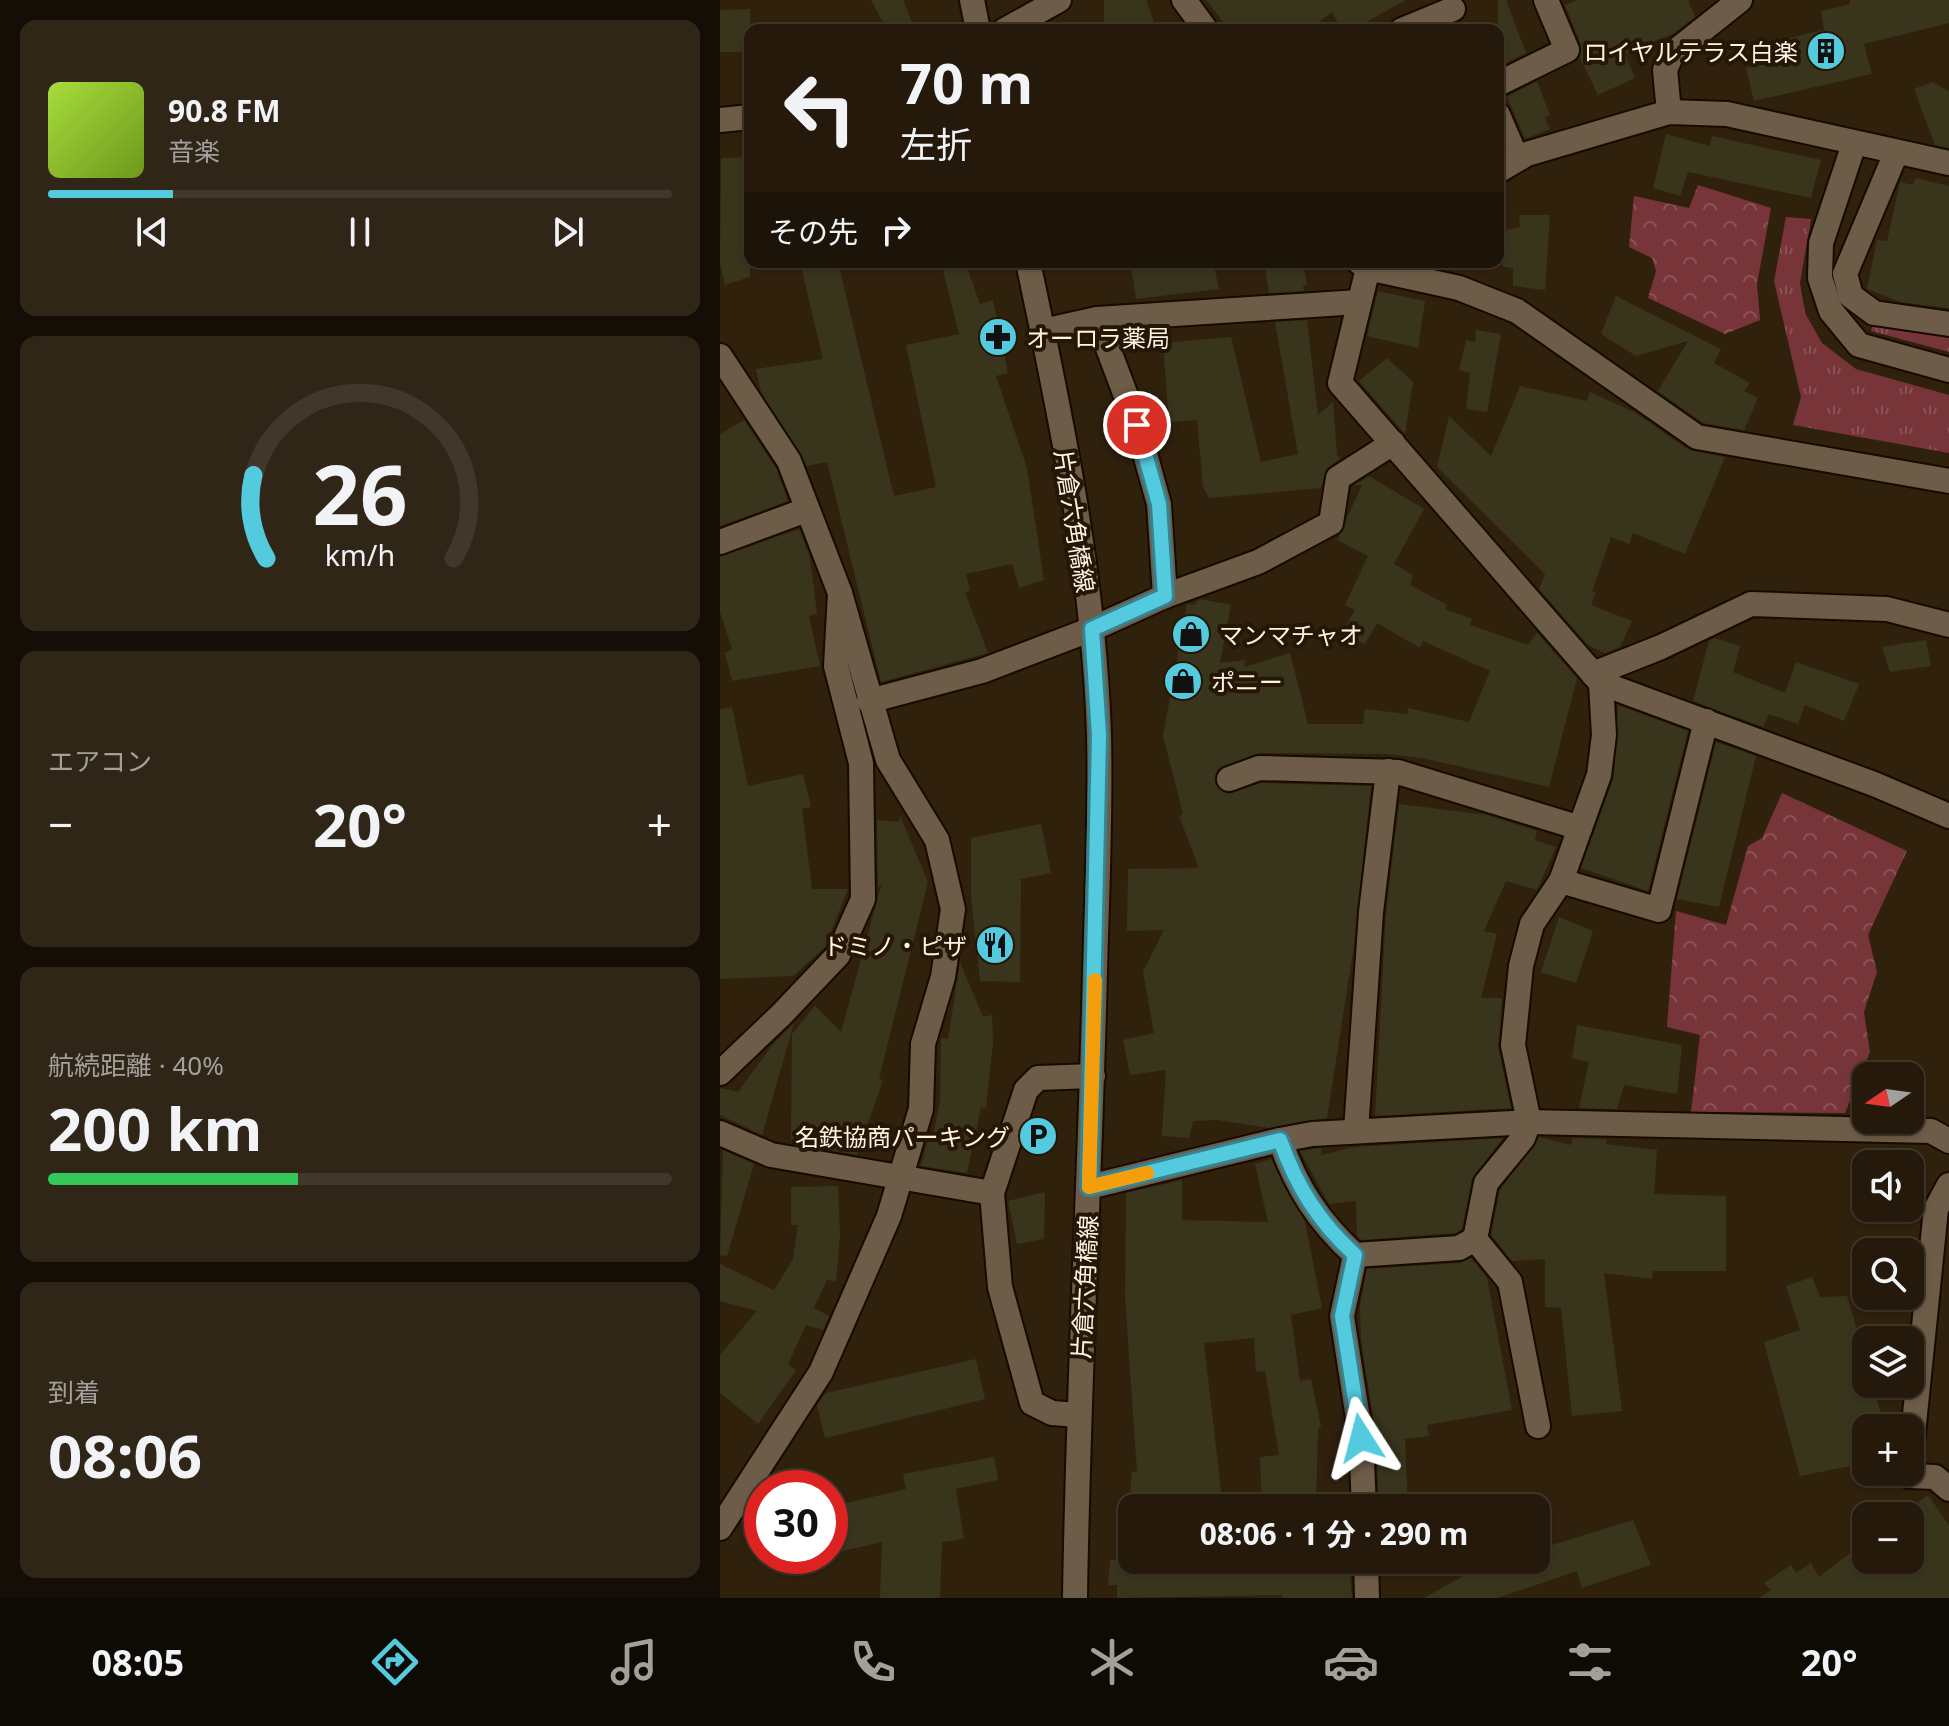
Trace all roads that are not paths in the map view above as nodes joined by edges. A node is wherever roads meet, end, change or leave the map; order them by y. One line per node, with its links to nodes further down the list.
1 (972, 0): 7 (street)
2 (1059, 0): 8 (street)
3 (1184, 0): 9 (street)
4 (1546, 0): 11 (street)
5 (1738, 1): 12 (street)
6 (1454, 13): 10 (street)
7 (977, 24)
8 (1016, 24)
9 (1202, 24)
10 (1420, 24)
11 (1504, 81)
12 (1669, 112): 15 (street); 18 (street)
13 (744, 118): 14 (street)
14 (720, 120)
15 (1854, 144): 16 (street); 27 (street)
16 (1896, 153): 17 (street); 24 (street)
17 (1949, 163)
18 (1507, 165)
19 (1029, 268): 25 (street, 片倉六角橋線)
20 (1366, 268): 22 (street)
21 (1382, 268): 29 (street)
22 (1359, 302): 23 (street); 28 (street)
23 (1097, 319): 25 (street); 33 (street)
24 (1949, 324)
25 (1043, 331): 35 (street, 片倉六角橋線)
26 (720, 356): 30 (street)
27 (1949, 370)
28 (1393, 443): 33 (street); 36 (street)
29 (1949, 481)
30 (806, 510): 31 (street); 32 (street)
31 (720, 542)
32 (840, 593): 37 (street); 44 (street)
33 (1165, 596): 35 (street)
34 (1949, 625): 36 (street)
35 (1092, 629): 37 (street); 45 (street, 片倉六角橋線)
36 (1597, 679): 38 (street); 42 (street)
37 (869, 701): 51 (street)
38 (1706, 721): 41 (street); 43 (street)
39 (1388, 771): 40 (street); 42 (street); 47 (street)
40 (1229, 779)
41 (1949, 816)
42 (1580, 828): 43 (street)
43 (1561, 881): 46 (street)
44 (720, 1073)
45 (1093, 1076): 53 (street, 片倉六角橋線); 54 (street)
46 (1529, 1122): 47 (street); 50 (street); 55 (street)
47 (1356, 1131): 49 (street)
48 (720, 1133): 51 (street)
49 (1280, 1140): 53 (street); 56 (street)
50 (1949, 1141)
51 (901, 1176): 54 (street); 63 (street)
52 (1949, 1185): 57 (street)
53 (1089, 1187): 58 (street, 片倉六角橋線)
54 (992, 1193): 58 (street)
55 (1475, 1239): 56 (street); 59 (street)
56 (1355, 1255): 62 (street)
57 (1915, 1414)
58 (1078, 1415): 65 (street, 片倉六角橋線)
59 (1538, 1426)
60 (1924, 1477): 61 (street)
61 (1949, 1489)
62 (1363, 1494)
63 (720, 1528)
64 (1366, 1574): 66 (street)
65 (1075, 1598)
66 (1367, 1598)

